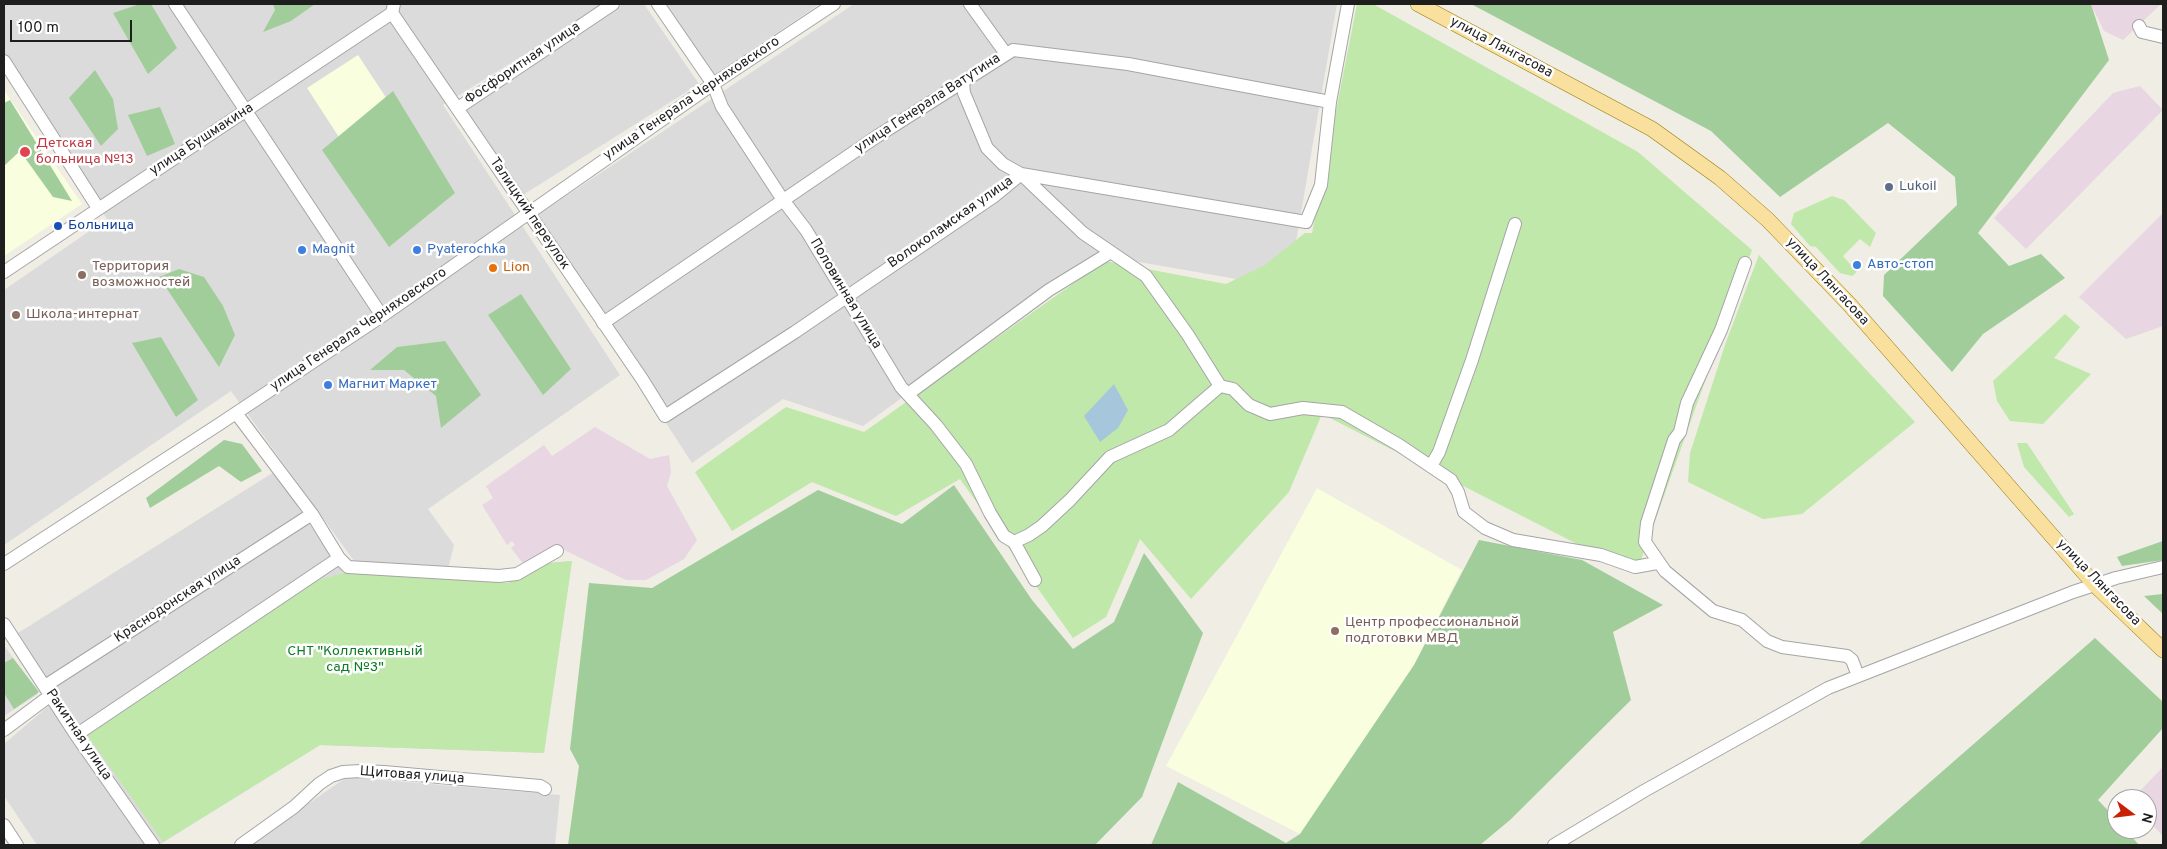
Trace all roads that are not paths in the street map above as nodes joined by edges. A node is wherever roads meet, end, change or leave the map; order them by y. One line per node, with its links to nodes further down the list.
1 (175, 4): 17 (street)
2 (613, 4): 16 (street, Фосфоритная улица)
3 (658, 4): 14 (street, Половинная улица)
4 (834, 4): 14 (street, улица Генерала Черняховского)
5 (970, 4): 11 (street)
6 (1348, 4): 15 (street)
7 (1418, 4): 42 (main road, улица Лянгасова)
8 (393, 8): 16 (street, Талицкий переулок); 17 (street, улица Бушмакина)
9 (2139, 26): 10 (street)
10 (2163, 37)
11 (1006, 54): 13 (street, улица Генерала Ватутина); 15 (street, улица Генерала Ватутина)
12 (4, 61): 20 (street)
13 (963, 82): 18 (street); 19 (street, улица Генерала Ватутина)
14 (713, 84): 19 (street, Половинная улица); 21 (street, улица Генерала Черняховского)
15 (1330, 102): 18 (street, Волоколамская улица)
16 (458, 108): 21 (street, Талицкий переулок)
17 (246, 112): 20 (street, улица Бушмакина); 27 (street)
18 (1022, 174): 23 (street); 26 (street, Волоколамская улица)
19 (783, 200): 26 (street, Половинная улица); 28 (street, улица Генерала Ватутина)
20 (98, 208): 25 (street, улица Бушмакина)
21 (527, 212): 27 (street, улица Генерала Черняховского); 28 (street, Талицкий переулок)
22 (1514, 224): 33 (street)
23 (1111, 252): 29 (street); 30 (street)
24 (1745, 263): 38 (street)
25 (4, 272)
26 (845, 296): 30 (street, Половинная улица); 32 (street, Волоколамская улица)
27 (382, 316): 31 (street, улица Генерала Черняховского)
28 (603, 323): 32 (street, Талицкий переулок)
29 (1220, 386): 33 (street); 35 (street)
30 (908, 394): 35 (street, Половинная улица)
31 (236, 413): 34 (street); 39 (street, улица Генерала Черняховского)
32 (665, 416)
33 (1431, 466): 38 (street)
34 (312, 514): 37 (street); 46 (street, Краснодонская улица)
35 (1014, 542): 41 (street, Половинная улица)
36 (557, 551): 37 (street)
37 (339, 558): 48 (street)
38 (1657, 563): 45 (street)
39 (4, 564)
40 (2163, 567): 42 (street)
41 (1035, 580)
42 (2095, 584): 44 (main road, улица Лянгасова); 45 (street)
43 (4, 624): 46 (street, Ракитная улица)
44 (2163, 650)
45 (1858, 676): 54 (street)
46 (48, 691): 47 (street, Краснодонская улица); 48 (street, Ракитная улица)
47 (4, 730)
48 (76, 735): 52 (street, Ракитная улица)
49 (546, 789): 53 (street, Щитовая улица)
50 (4, 825): 51 (street)
51 (17, 845)
52 (153, 845)
53 (241, 845)
54 (1554, 845)

